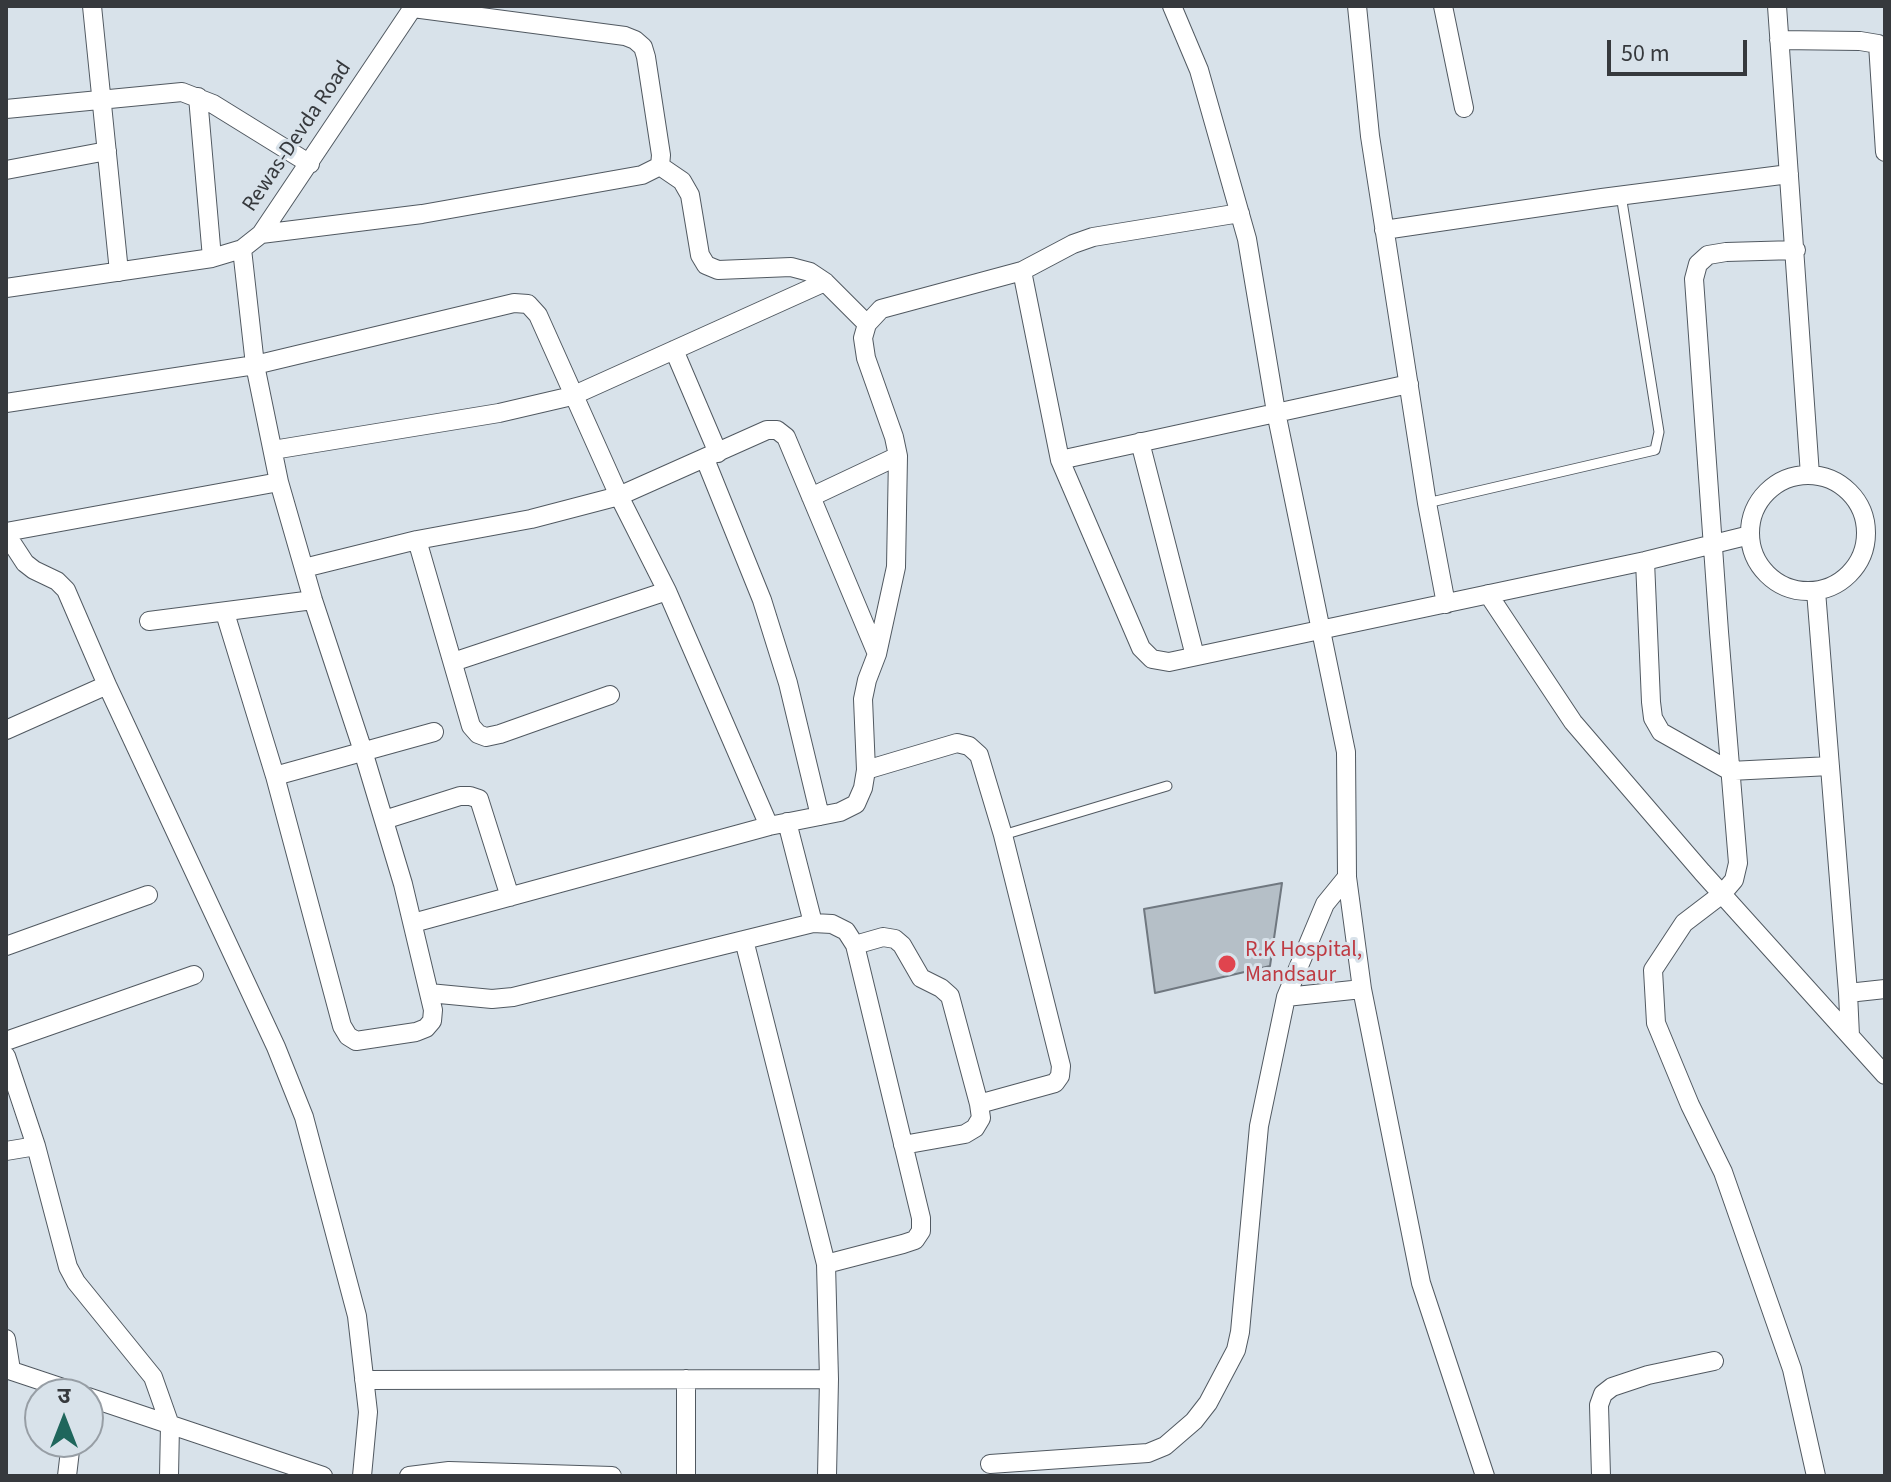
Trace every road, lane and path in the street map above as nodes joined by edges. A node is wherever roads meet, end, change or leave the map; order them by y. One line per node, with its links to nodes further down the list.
1 (92, 6): 10 (street)
2 (1172, 6): 20 (street)
3 (1357, 6): 21 (street)
4 (1443, 6): 11 (street)
5 (1777, 6): 7 (street)
6 (413, 7): 15 (street, Rewas-Devda Road); 16 (street)
7 (1779, 40): 8 (street); 18 (street)
8 (1882, 46): 14 (street)
9 (198, 97): 10 (street); 15 (street); 25 (street)
10 (102, 99): 12 (street); 13 (street)
11 (1464, 108)
12 (6, 109)
13 (107, 151): 17 (street); 27 (street)
14 (1885, 152)
15 (310, 164): 22 (street, Rewas-Devda Road)
16 (660, 166): 22 (street); 28 (street)
17 (6, 170)
18 (1789, 174): 19 (street); 24 (street)
19 (1621, 195): 21 (street); 46 (lane)
20 (1240, 213): 26 (street); 36 (street)
21 (1384, 230): 33 (street)
22 (261, 234): 23 (street, Rewas-Devda Road)
23 (242, 249): 25 (street, Rewas-Devda Road); 32 (street)
24 (1796, 250): 42 (street); 52 (street)
25 (212, 258): 27 (street, Rewas-Devda Road)
26 (1022, 271): 30 (street); 41 (street)
27 (119, 272): 29 (street, Rewas-Devda Road)
28 (825, 282): 30 (street); 31 (street)
29 (6, 288)
30 (867, 324): 40 (street)
31 (674, 350): 34 (street); 39 (street)
32 (255, 365): 34 (street); 35 (street); 38 (street)
33 (1409, 384): 36 (street); 46 (street)
34 (572, 396): 38 (street); 44 (street)
35 (6, 403)
36 (1276, 412): 37 (street); 62 (street)
37 (1140, 442): 41 (street); 64 (street)
38 (273, 450): 43 (street)
39 (711, 456): 44 (street); 45 (street); 76 (street)
40 (898, 456): 45 (street); 63 (street)
41 (1060, 460): 64 (street)
42 (1810, 475): 48 (street); 50 (street)
43 (279, 482): 49 (street); 54 (street)
44 (619, 496): 51 (street); 55 (street)
45 (811, 497): 63 (street)
46 (1427, 503): 59 (street)
47 (1885, 514): 48 (street)
48 (1866, 518): 56 (street)
49 (6, 533): 66 (street)
50 (1750, 535): 52 (street); 56 (street)
51 (417, 540): 54 (street); 65 (street)
52 (1713, 544): 53 (street); 73 (street)
53 (1645, 561): 57 (street); 73 (street)
54 (304, 568): 58 (street)
55 (667, 591): 65 (street); 78 (street)
56 (1816, 591): 71 (street)
57 (1488, 594): 59 (street); 81 (street)
58 (313, 600): 60 (street); 70 (street)
59 (1446, 604): 62 (street)
60 (225, 613): 61 (street); 74 (street)
61 (149, 621)
62 (1322, 628): 64 (street); 80 (street)
63 (877, 654): 72 (street)
64 (1195, 656)
65 (453, 662): 67 (street)
66 (107, 685): 68 (street); 110 (street)
67 (610, 695)
68 (6, 730)
69 (434, 732): 70 (street)
70 (363, 751): 74 (street); 77 (street)
71 (1830, 766): 73 (street); 93 (street)
72 (866, 770): 76 (street); 79 (street)
73 (1730, 771): 81 (street)
74 (275, 776): 92 (street)
75 (1167, 786): 79 (lane)
76 (820, 816): 78 (street)
77 (384, 820): 83 (street); 84 (street)
78 (778, 824): 83 (street); 85 (street)
79 (1003, 835): 99 (street)
80 (1347, 877): 90 (street); 94 (street)
81 (1722, 894): 95 (street); 125 (street)
82 (148, 895): 88 (street)
83 (510, 897): 84 (street)
84 (413, 923): 92 (street)
85 (813, 923): 86 (street); 87 (street)
86 (744, 940): 92 (street); 103 (street)
87 (855, 945): 99 (street); 100 (street)
88 (6, 946)
89 (194, 975): 96 (street)
90 (1362, 989): 94 (street); 123 (street)
91 (1885, 989): 93 (street)
92 (429, 993)
93 (1848, 993): 95 (street)
94 (1286, 997): 113 (street)
95 (1850, 1036): 98 (street)
96 (6, 1041)
97 (6, 1056): 101 (street)
98 (1885, 1075)
99 (979, 1104): 100 (street)
100 (903, 1145): 103 (street)
101 (36, 1146): 102 (street); 112 (street)
102 (6, 1151)
103 (826, 1264): 109 (street)
104 (6, 1339): 106 (street)
105 (1714, 1361): 124 (street)
106 (9, 1369): 107 (street)
107 (35, 1378)
108 (686, 1379): 109 (street); 110 (street); 120 (street)
109 (829, 1379): 121 (street)
110 (364, 1380): 117 (street)
111 (104, 1402): 112 (street)
112 (170, 1425): 115 (street); 116 (street)
113 (1092, 1457): 114 (street); 122 (street)
114 (990, 1464)
115 (169, 1476)
116 (323, 1476)
117 (362, 1476)
118 (409, 1476): 119 (street)
119 (612, 1476)
120 (686, 1476)
121 (827, 1476)
122 (1093, 1476)
123 (1485, 1476)
124 (1601, 1476)
125 (1816, 1476)

